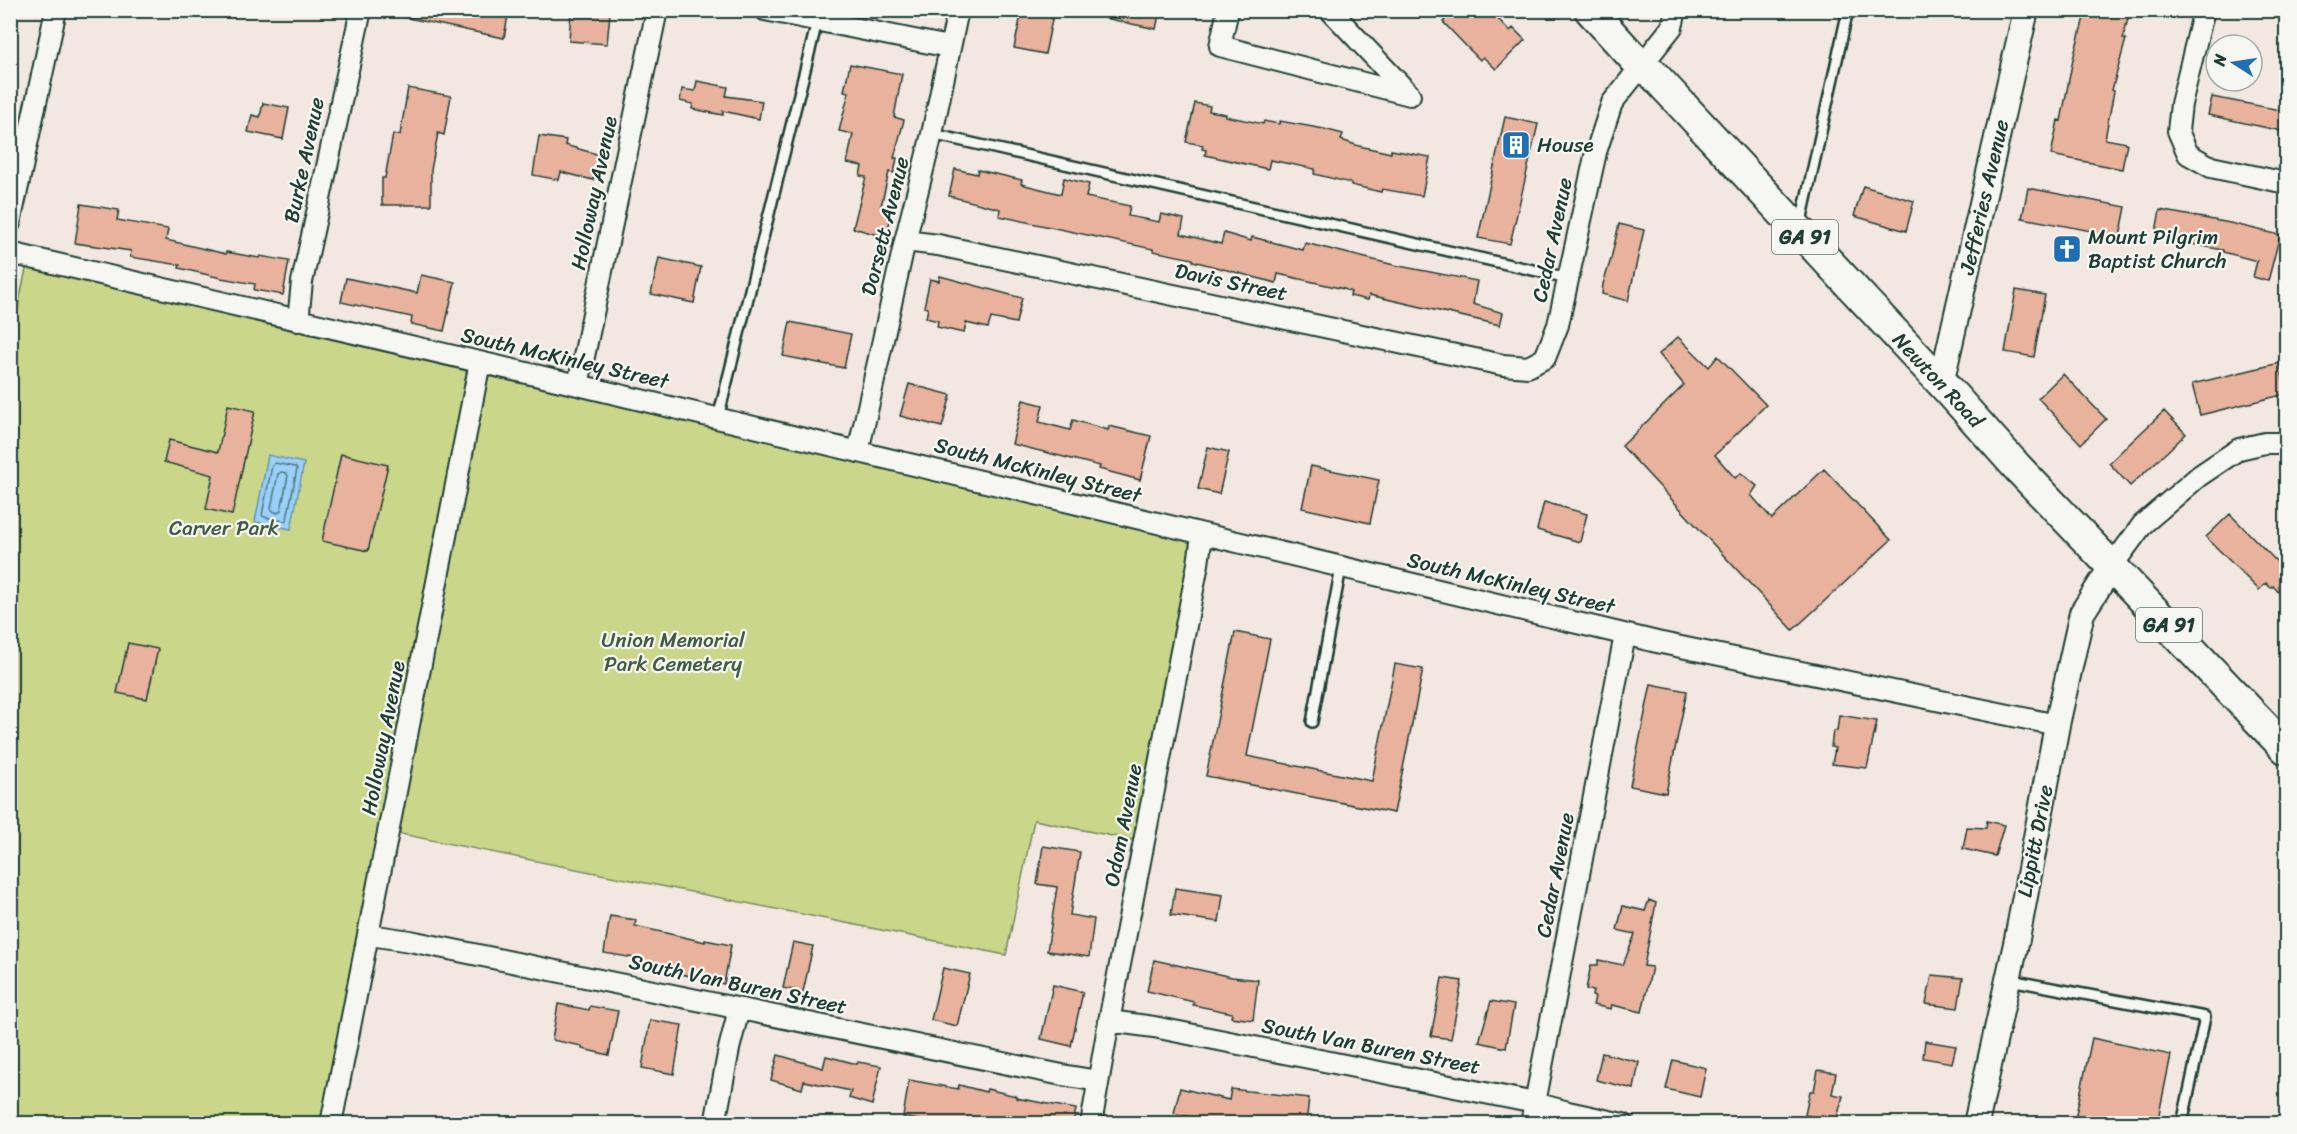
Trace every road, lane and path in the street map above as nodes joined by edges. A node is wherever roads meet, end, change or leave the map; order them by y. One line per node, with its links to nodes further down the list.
1 (56, 10): 18 (street)
2 (361, 10): 23 (street, Burke Avenue)
3 (657, 10): 27 (street, Holloway Avenue)
4 (765, 10): 13 (street)
5 (958, 10): 14 (street, Dorsett Avenue)
6 (1228, 10): 7 (street)
7 (1330, 10)
8 (1590, 10): 15 (main road, Newton Road / GA 91)
9 (1676, 10): 15 (street, Cedar Avenue)
10 (1848, 10): 19 (lane)
11 (2026, 10): 26 (street, Jefferies Avenue)
12 (2204, 10): 17 (street)
13 (819, 16): 14 (street); 28 (lane)
14 (949, 47): 16 (street, Dorsett Avenue)
15 (1641, 66): 19 (main road, Newton Road / GA 91); 22 (street, Cedar Avenue)
16 (932, 134): 20 (street, Dorsett Avenue); 22 (lane)
17 (2286, 183)
18 (10, 223)
19 (1799, 230): 26 (main road, Newton Road / GA 91)
20 (905, 241): 24 (street, Davis Street); 30 (street, Dorsett Avenue)
21 (10, 253): 23 (street, South McKinley Street)
22 (1568, 279): 24 (street, Cedar Avenue)
23 (298, 321): 25 (street, South McKinley Street)
24 (1545, 358)
25 (480, 362): 27 (street, South McKinley Street); 38 (street, Holloway Avenue)
26 (1941, 384): 32 (main road, Newton Road / GA 91)
27 (578, 385): 28 (street, South McKinley Street)
28 (718, 418): 30 (street, South McKinley Street)
29 (2286, 443): 32 (street)
30 (858, 452): 31 (street, South McKinley Street)
31 (1202, 535): 33 (street, South McKinley Street); 41 (street, Odom Avenue)
32 (2112, 566): 36 (street, Lippitt Drive); 37 (main road, Newton Road / GA 91)
33 (1341, 568): 34 (street, South McKinley Street); 35 (lane)
34 (1625, 635): 36 (street, South McKinley Street); 43 (street, Cedar Avenue)
35 (1312, 722)
36 (2057, 725): 39 (street, Lippitt Drive)
37 (2286, 749)
38 (370, 935): 40 (street, South Van Buren Street); 44 (street, Holloway Avenue)
39 (2007, 980): 49 (street, Lippitt Drive); 50 (lane)
40 (739, 1009): 42 (street, South Van Buren Street); 45 (street)
41 (1108, 1021): 42 (street, Odom Avenue); 43 (street, South Van Buren Street)
42 (1098, 1081): 46 (street, Odom Avenue)
43 (1535, 1103): 47 (street, Cedar Avenue); 48 (street, South Van Buren Street)
44 (331, 1124)
45 (715, 1124)
46 (1091, 1124)
47 (1531, 1124)
48 (1623, 1124)
49 (1976, 1124)
50 (2182, 1124)

